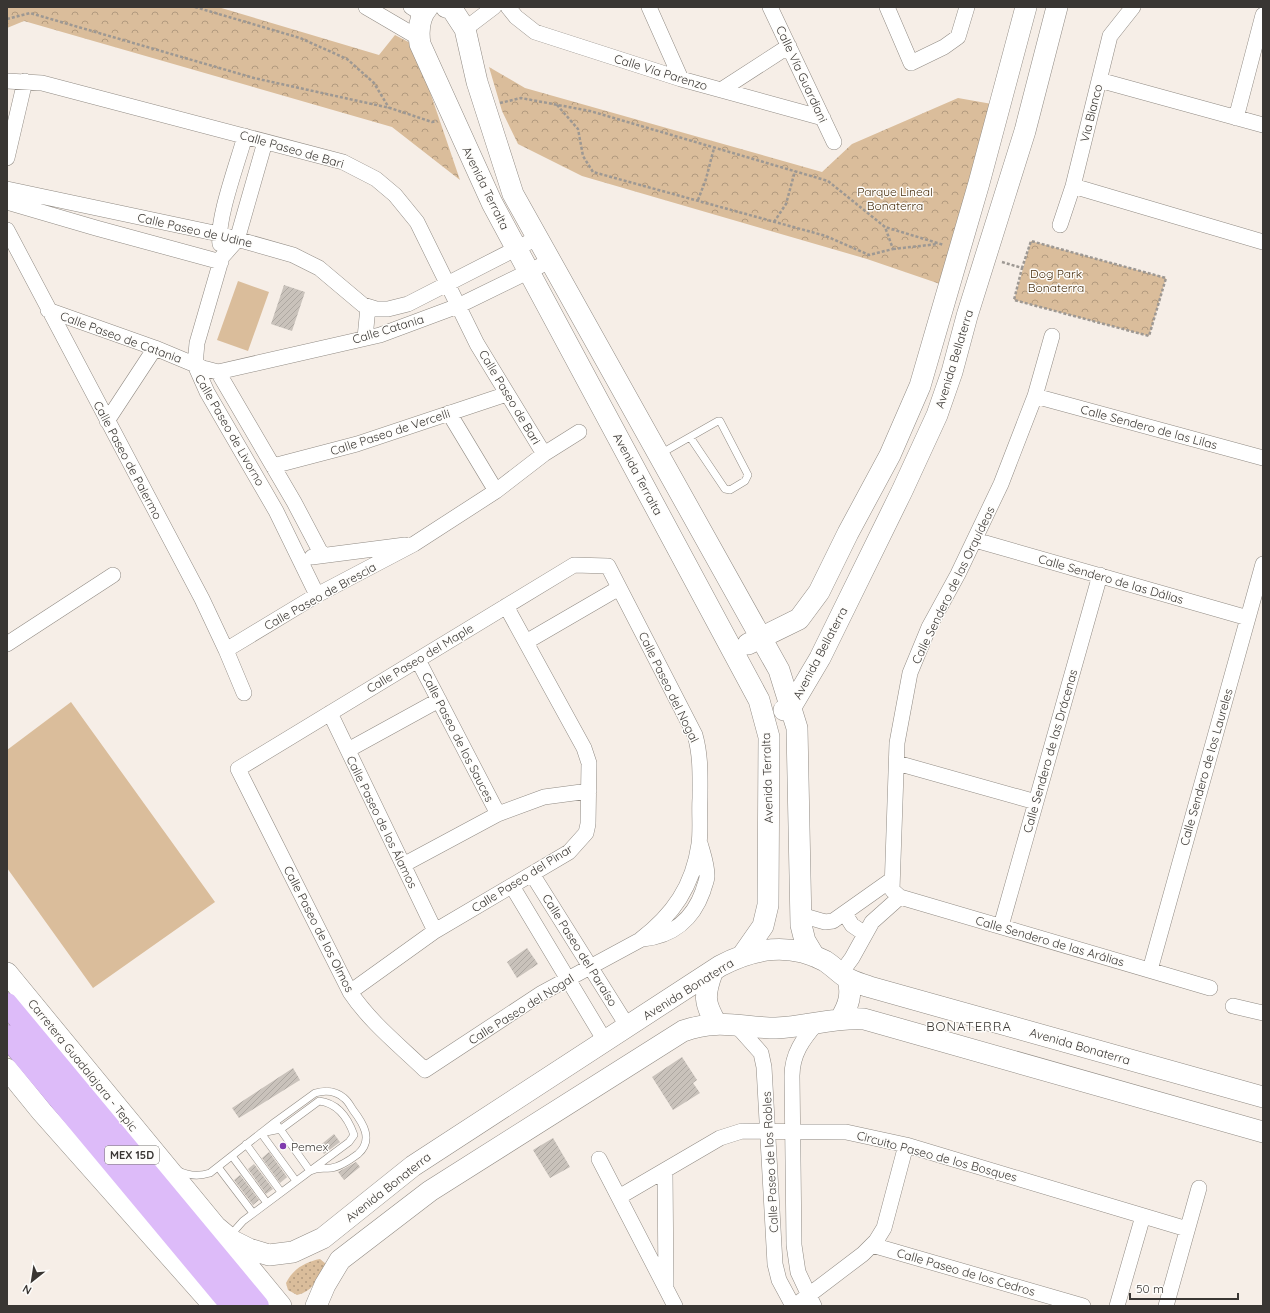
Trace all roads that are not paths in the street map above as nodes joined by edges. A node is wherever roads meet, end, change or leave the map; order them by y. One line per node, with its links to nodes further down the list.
1 (494, 7): 14 (street)
2 (508, 7): 17 (street, Calle Vía Parenzo)
3 (649, 7): 17 (street)
4 (770, 7): 16 (street, Calle Vía Guardiani)
5 (887, 7): 6 (street)
6 (967, 7)
7 (1026, 7): 74 (street, Avenida Bellaterra)
8 (1057, 7): 82 (street, Avenida Bellaterra)
9 (1133, 7): 19 (street, Via Bianco)
10 (372, 8): 15 (street)
11 (451, 8): 14 (street, Avenida Terralta)
12 (420, 9): 15 (street)
13 (1263, 15): 23 (street)
14 (465, 29): 35 (street, Avenida Terralta)
15 (419, 38): 38 (street, Avenida Terralta)
16 (789, 46): 21 (street); 22 (street, Calle Vía Guardiani)
17 (681, 79): 21 (street, Calle Vía Parenzo)
18 (7, 80): 20 (street, Calle Paseo de Bari)
19 (1099, 80): 23 (street); 29 (street, Via Bianco)
20 (25, 81): 25 (street, Calle Paseo de Bari); 28 (street)
21 (721, 90): 22 (street, Calle Vía Parenzo)
22 (823, 118): 27 (street, Calle Vía Guardiani)
23 (1236, 118): 24 (street)
24 (1263, 125)
25 (245, 136): 26 (street, Calle Paseo de Bari); 34 (street, Calle Paseo de Livorno)
26 (266, 142): 36 (street, Calle Paseo de Livorno); 42 (street, Calle Paseo de Bari)
27 (834, 142)
28 (7, 158)
29 (1072, 186): 32 (street, Via Bianco); 37 (street)
30 (7, 189): 34 (street, Calle Paseo de Udine)
31 (7, 202): 39 (street, Calle Paseo de Udine)
32 (1060, 225)
33 (7, 230): 45 (street, Calle Paseo de Palermo)
34 (219, 234): 36 (street, Calle Paseo de Udine); 39 (street, Calle Paseo de Livorno)
35 (537, 238): 38 (street, Calle Paseo de Udine); 40 (street, Avenida Terralta)
36 (237, 240): 39 (street, Calle Paseo de Livorno); 44 (street, Calle Paseo de Udine)
37 (1263, 242)
38 (516, 248): 41 (street, Avenida Terralta); 42 (street, Calle Paseo de Udine)
39 (221, 260): 49 (street, Calle Paseo de Livorno)
40 (550, 261): 41 (street, Calle Catania); 58 (street, Avenida Terralta)
41 (529, 272): 43 (street, Calle Catania); 78 (street, Avenida Terralta)
42 (447, 284): 43 (street, Calle Paseo de Bari); 44 (street, Calle Paseo de Udine)
43 (458, 306): 47 (street, Calle Catania); 51 (street, Calle Paseo de Bari)
44 (368, 307): 47 (street)
45 (48, 310): 48 (street, Calle Paseo de Catania); 54 (street, Calle Paseo de Palermo)
46 (1052, 336): 52 (street, Calle Sendero de las Orquídeas)
47 (365, 338): 50 (street, Calle Catania)
48 (155, 348): 49 (street, Calle Paseo de Catania); 54 (street)
49 (195, 365): 50 (street, Calle Paseo de Catania); 65 (street, Calle Paseo de Livorno)
50 (218, 372): 60 (street, Calle Paseo de Livorno)
51 (507, 394): 53 (street, Calle Paseo de Vercelli); 57 (street, Calle Paseo de Bari)
52 (1035, 396): 59 (street, Calle Sendero de las Lilas); 62 (street, Calle Sendero de las Orquídeas)
53 (449, 413): 60 (street, Calle Paseo de Vercelli); 61 (street)
54 (107, 421): 77 (street, Calle Paseo de Palermo)
55 (579, 432): 57 (street, Calle Paseo de Brescia)
56 (690, 437): 56 (lane); 58 (lane)
57 (544, 454): 61 (street, Calle Paseo de Brescia)
58 (658, 456): 74 (street, Avenida Terralta)
59 (1263, 458)
60 (273, 466): 64 (street, Calle Paseo de Livorno)
61 (496, 491): 63 (street, Calle Paseo de Brescia)
62 (975, 540): 69 (street, Calle Sendero de las Dálias); 86 (street, Calle Sendero de las Orquídeas)
63 (414, 544): 64 (street, Calle Paseo de Brescia); 71 (street, Calle Paseo de Brescia)
64 (322, 555): 65 (street, Calle Paseo de Brescia)
65 (300, 560): 71 (street, Calle Paseo de Livorno)
66 (1263, 564): 73 (street, Calle Sendero de los Laureles)
67 (608, 566): 70 (street, Calle Paseo del Nogal); 72 (street, Calle Paseo del Maple)
68 (113, 576): 76 (street)
69 (1100, 576): 73 (street, Calle Sendero de las Dálias); 89 (street, Calle Sendero de las Drácenas)
70 (619, 588): 75 (street); 102 (street, Calle Paseo del Nogal)
71 (317, 595): 77 (street, Calle Paseo de Brescia)
72 (506, 606): 75 (street, Calle Paseo del Pinar); 79 (street, Calle Paseo del Maple)
73 (1248, 618): 103 (street, Calle Sendero de los Laureles)
74 (761, 639): 78 (street, Avenida Bellaterra); 82 (street, Avenida Terralta)
75 (526, 642): 88 (street, Calle Paseo del Pinar)
76 (7, 644)
77 (226, 650): 80 (street, Calle Paseo de Palermo)
78 (733, 651): 84 (street, Avenida Terralta)
79 (418, 660): 81 (street, Calle Paseo de los Sauces); 83 (street, Calle Paseo del Maple)
80 (244, 693)
81 (439, 700): 85 (street); 90 (street, Calle Paseo de los Sauces)
82 (791, 707): 84 (street, Avenida Bellaterra); 96 (street, Avenida Terralta)
83 (330, 713): 85 (street, Calle Paseo de los Álamos); 87 (street, Calle Paseo del Maple)
84 (764, 718): 100 (street, Avenida Terralta)
85 (348, 750): 91 (street, Calle Paseo de los Álamos)
86 (897, 763): 89 (street); 94 (street, Calle Sendero de las Orquídeas)
87 (238, 769): 109 (street, Calle Paseo de los Olmos)
88 (589, 791): 90 (street); 92 (street, Calle Paseo del Pinar)
89 (1036, 802): 97 (street, Calle Sendero de las Drácenas)
90 (498, 814): 91 (street)
91 (403, 865): 98 (street, Calle Paseo de los Álamos)
92 (532, 874): 93 (street, Calle Paseo del Pinar); 102 (street, Calle Paseo del Paraíso)
93 (512, 886): 98 (street, Calle Paseo del Pinar); 107 (street, Calle Paseo del Paraíso)
94 (894, 889): 95 (street); 97 (street, Calle Sendero de las Arálias); 99 (street)
95 (845, 914): 96 (street); 99 (street)
96 (801, 915): 101 (street, Avenida Terralta)
97 (1001, 926): 103 (street, Calle Sendero de las Arálias)
98 (435, 931): 109 (street, Calle Paseo del Pinar)
99 (865, 934): 106 (street)
100 (742, 956): 101 (street, Avenida Bonaterra); 105 (street, Avenida Bonaterra)
101 (814, 956): 106 (street, Avenida Bonaterra)
102 (590, 967): 107 (street, Calle Paseo del Nogal); 116 (street, Calle Paseo del Paraíso)
103 (1150, 970): 108 (street, Calle Sendero de las Arálias)
104 (7, 973): 133 (street, Carretera Guadalajara - Tepic)
105 (712, 973): 115 (street); 116 (street, Avenida Bonaterra)
106 (844, 976): 113 (street); 118 (street, Avenida Bonaterra)
107 (568, 979): 119 (street, Calle Paseo del Paraíso); 121 (street, Calle Paseo del Nogal)
108 (1210, 988)
109 (350, 992): 121 (street, Calle Paseo de los Olmos)
110 (7, 1004): 153 (highway, MEX 15D)
111 (1232, 1006): 112 (street)
112 (1263, 1013)
113 (841, 1018): 114 (street); 122 (street)
114 (816, 1023): 115 (street); 127 (street, Calle Paseo de los Robles)
115 (726, 1024): 128 (street, Calle Paseo de los Robles); 142 (street)
116 (628, 1027): 119 (street, Avenida Bonaterra)
117 (7, 1036): 158 (highway)
118 (1059, 1040): 122 (street); 123 (street, Avenida Bonaterra)
119 (606, 1041): 136 (street, Avenida Bonaterra)
120 (7, 1069): 157 (street)
121 (425, 1070)
122 (1052, 1072): 125 (street)
123 (1254, 1094): 125 (street)
124 (276, 1122): 126 (lane); 130 (lane); 139 (lane)
125 (1238, 1125): 129 (street)
126 (281, 1129): 130 (lane); 139 (lane); 139 (lane)
127 (792, 1130): 128 (street, Circuito Paseo de los Bosques); 132 (street, Circuito Paseo de los Bosques); 155 (street, Calle Paseo de los Robles)
128 (768, 1131): 138 (street, Circuito Paseo de los Bosques); 164 (street, Calle Paseo de los Robles)
129 (1263, 1132)
130 (261, 1133): 131 (lane); 140 (lane)
131 (246, 1144): 134 (lane); 143 (lane)
132 (906, 1145): 147 (street, Circuito Paseo de los Bosques); 150 (street)
133 (155, 1153): 137 (lane); 151 (street, Carretera Guadalajara - Tepic)
134 (232, 1156): 137 (lane); 145 (lane)
135 (599, 1159): 144 (street)
136 (413, 1166): 142 (street); 149 (street, Avenida Bonaterra)
137 (218, 1167): 146 (lane)
138 (665, 1170): 144 (street, Circuito Paseo de los Bosques); 154 (street)
139 (310, 1171): 140 (lane)
140 (296, 1182): 143 (lane)
141 (1199, 1188): 148 (street)
142 (430, 1191): 152 (street)
143 (281, 1192): 145 (lane)
144 (619, 1198): 154 (street)
145 (267, 1203): 146 (lane)
146 (252, 1213): 151 (lane)
147 (1143, 1216): 148 (street, Circuito Paseo de los Bosques); 166 (street)
148 (1187, 1229): 167 (street)
149 (323, 1238): 151 (street, Avenida Bonaterra); 152 (street)
150 (872, 1245): 155 (street); 156 (street, Calle Paseo de los Cedros)
151 (235, 1247): 161 (street, Carretera Guadalajara - Tepic)
152 (340, 1260): 162 (street)
153 (236, 1280): 159 (highway, MEX 15D); 160 (highway)
154 (666, 1288): 163 (street)
155 (811, 1301): 164 (street)
156 (1056, 1302): 165 (street, Calle Paseo de los Cedros)
157 (214, 1306)
158 (232, 1306)
159 (258, 1306)
160 (273, 1306)
161 (281, 1306)
162 (316, 1306)
163 (675, 1306)
164 (793, 1306)
165 (1083, 1306)
166 (1117, 1306)
167 (1166, 1306)

